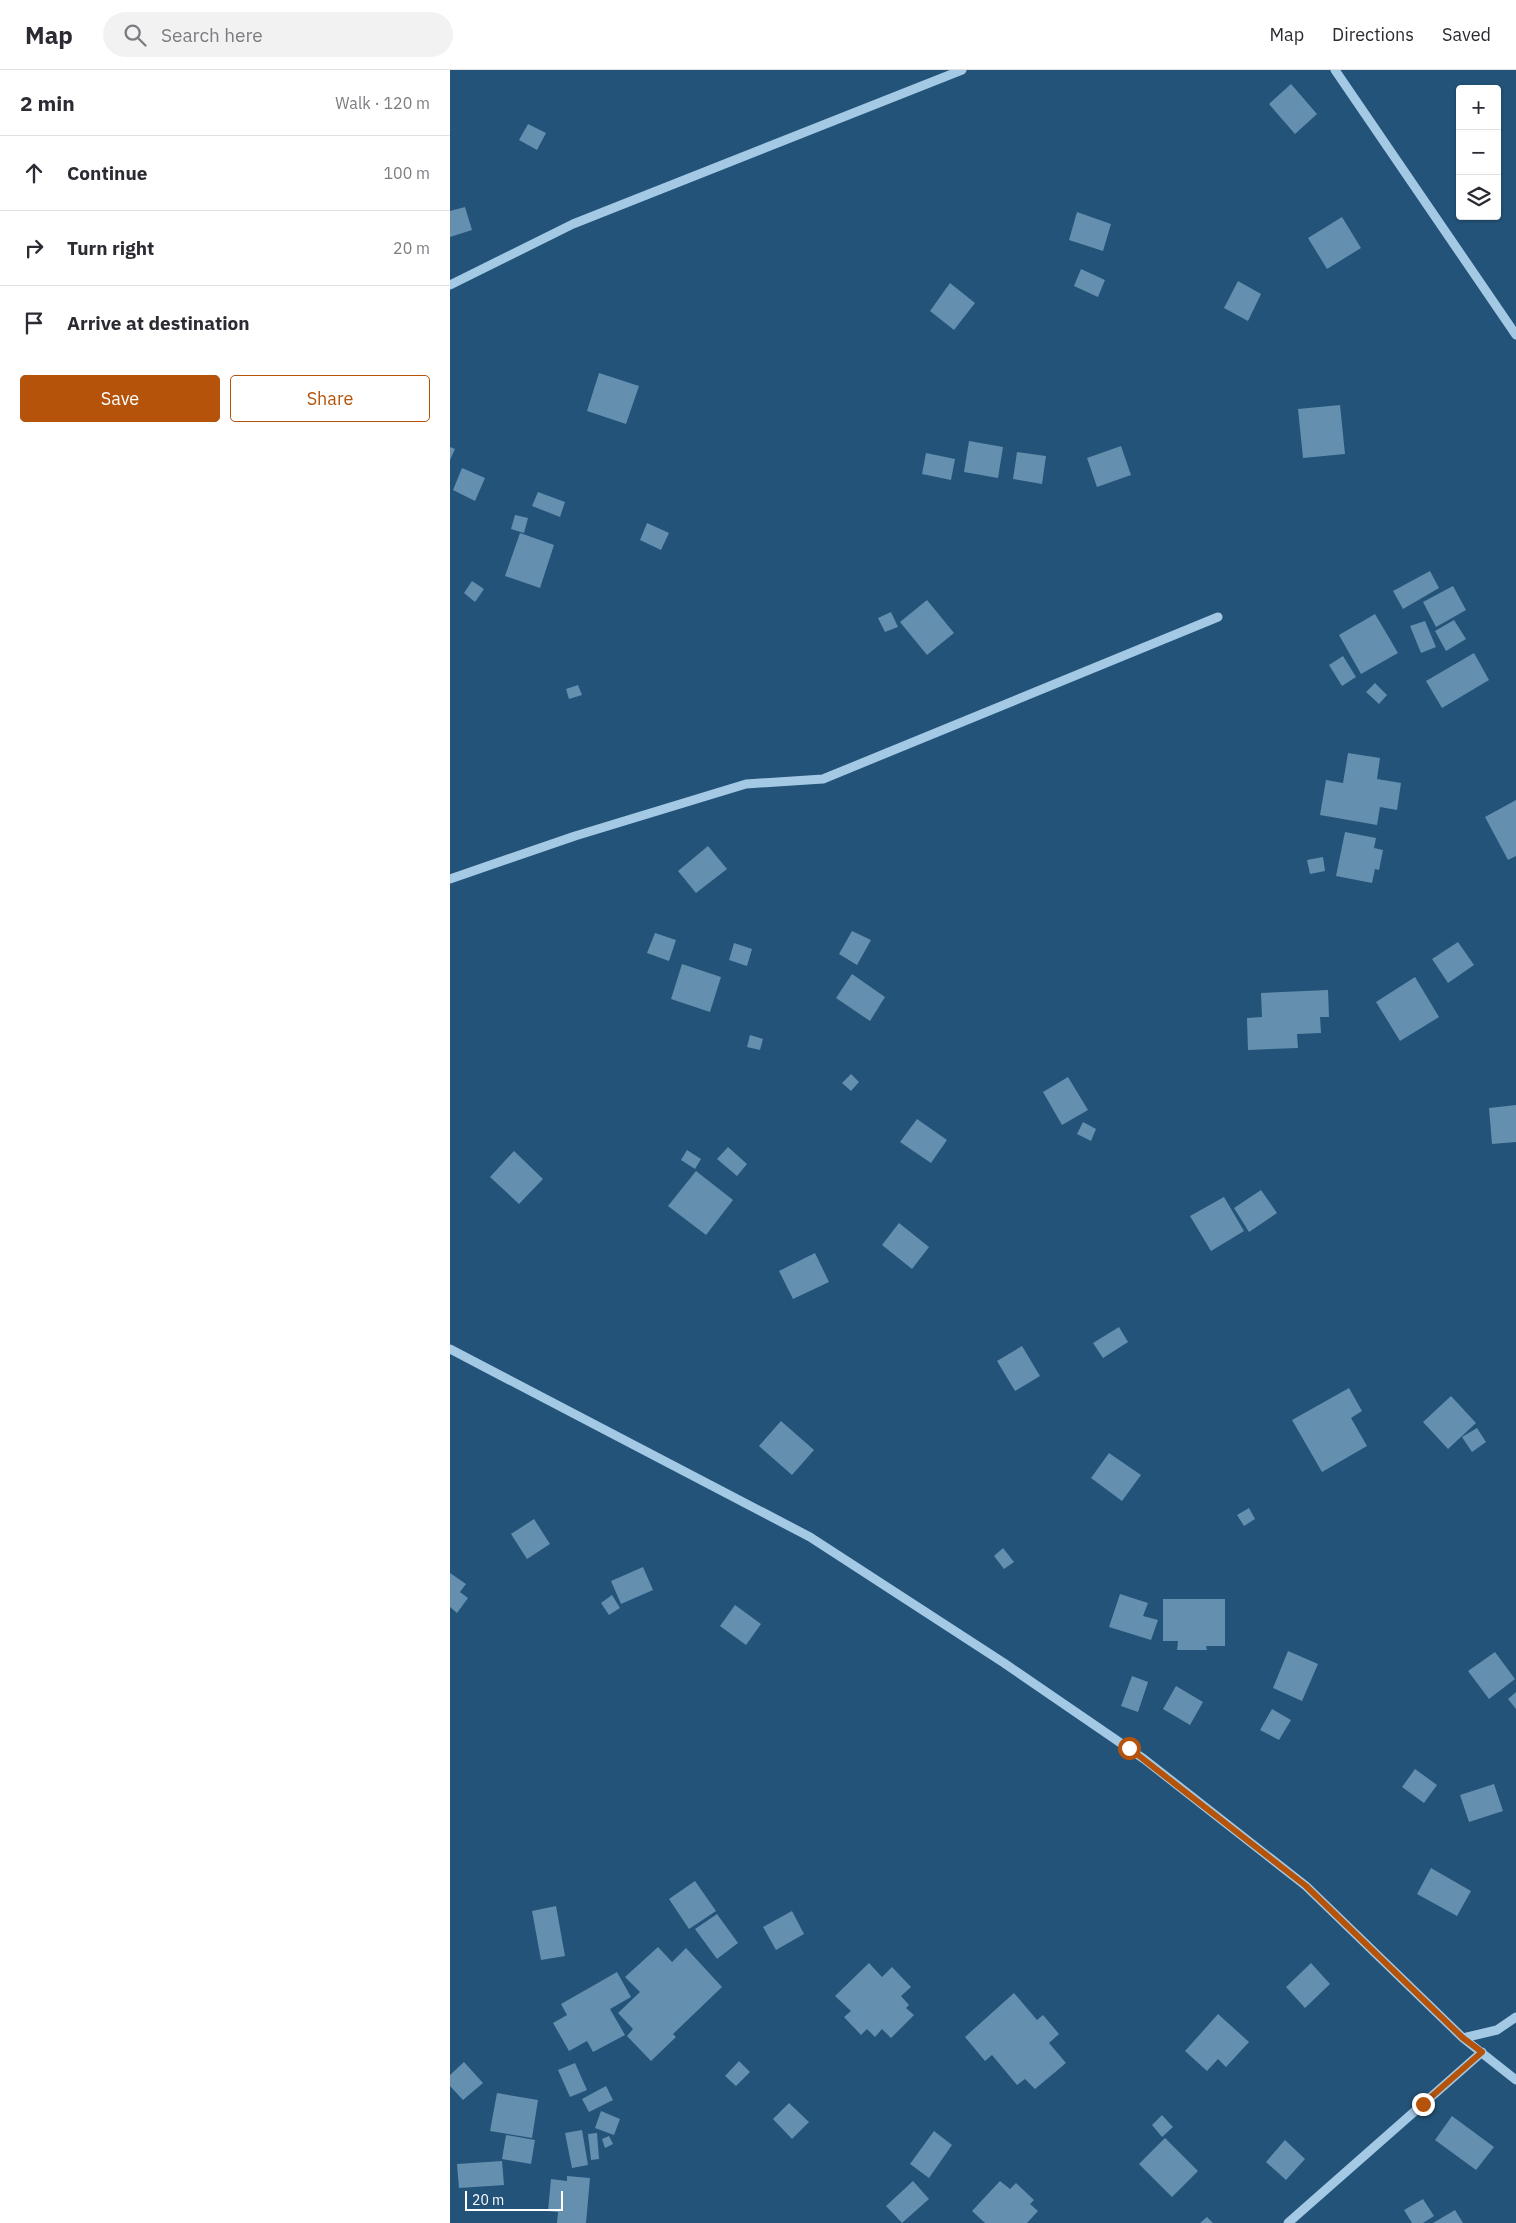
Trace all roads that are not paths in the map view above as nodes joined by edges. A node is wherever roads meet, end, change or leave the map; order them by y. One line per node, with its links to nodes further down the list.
1 (962, 70): 3 (street)
2 (1335, 70): 4 (street)
3 (450, 285)
4 (1516, 335)
5 (1218, 617): 6 (street)
6 (450, 879)
7 (450, 1349): 9 (street)
8 (1516, 2017): 9 (street)
9 (1463, 2038): 10 (street)
10 (1482, 2052): 11 (street); 12 (street)
11 (1516, 2080)
12 (1288, 2223)

